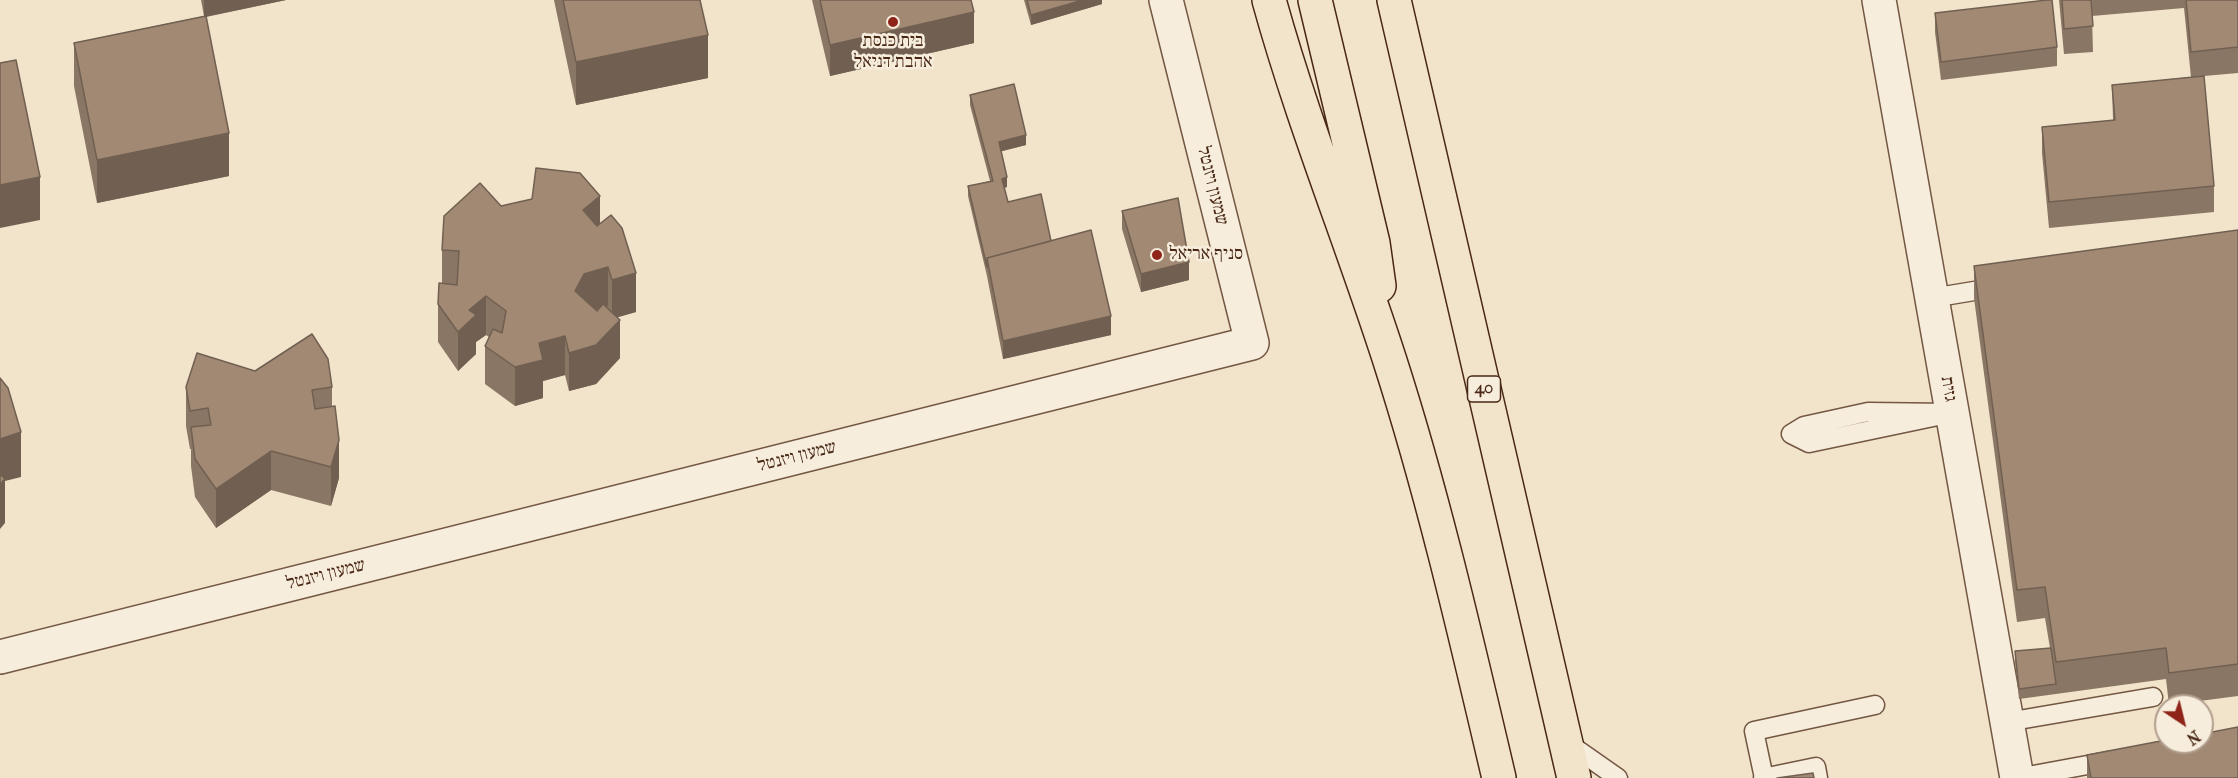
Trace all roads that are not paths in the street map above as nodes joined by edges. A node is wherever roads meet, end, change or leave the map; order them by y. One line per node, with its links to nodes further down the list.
1 (1166, 0): 10 (street, שמעון ויזנטל)
2 (1269, 0): 8 (highway)
3 (1315, 0): 8 (highway)
4 (1394, 0): 14 (highway, 40)
5 (1879, 0): 7 (street, גזית)
6 (2014, 284): 7 (lane)
7 (1932, 298): 9 (street, גזית)
8 (1390, 362): 16 (highway)
9 (1952, 413): 9 (lane); 13 (street, גזית)
10 (0, 657)
11 (2153, 697): 13 (lane)
12 (1875, 705): 19 (lane)
13 (2007, 722): 21 (street, גזית)
14 (1566, 742): 17 (highway, 40); 18 (lane)
15 (2122, 758): 21 (lane)
16 (1499, 778)
17 (1574, 778)
18 (1618, 778)
19 (1763, 778): 20 (lane)
20 (1818, 778)
21 (2017, 778)

